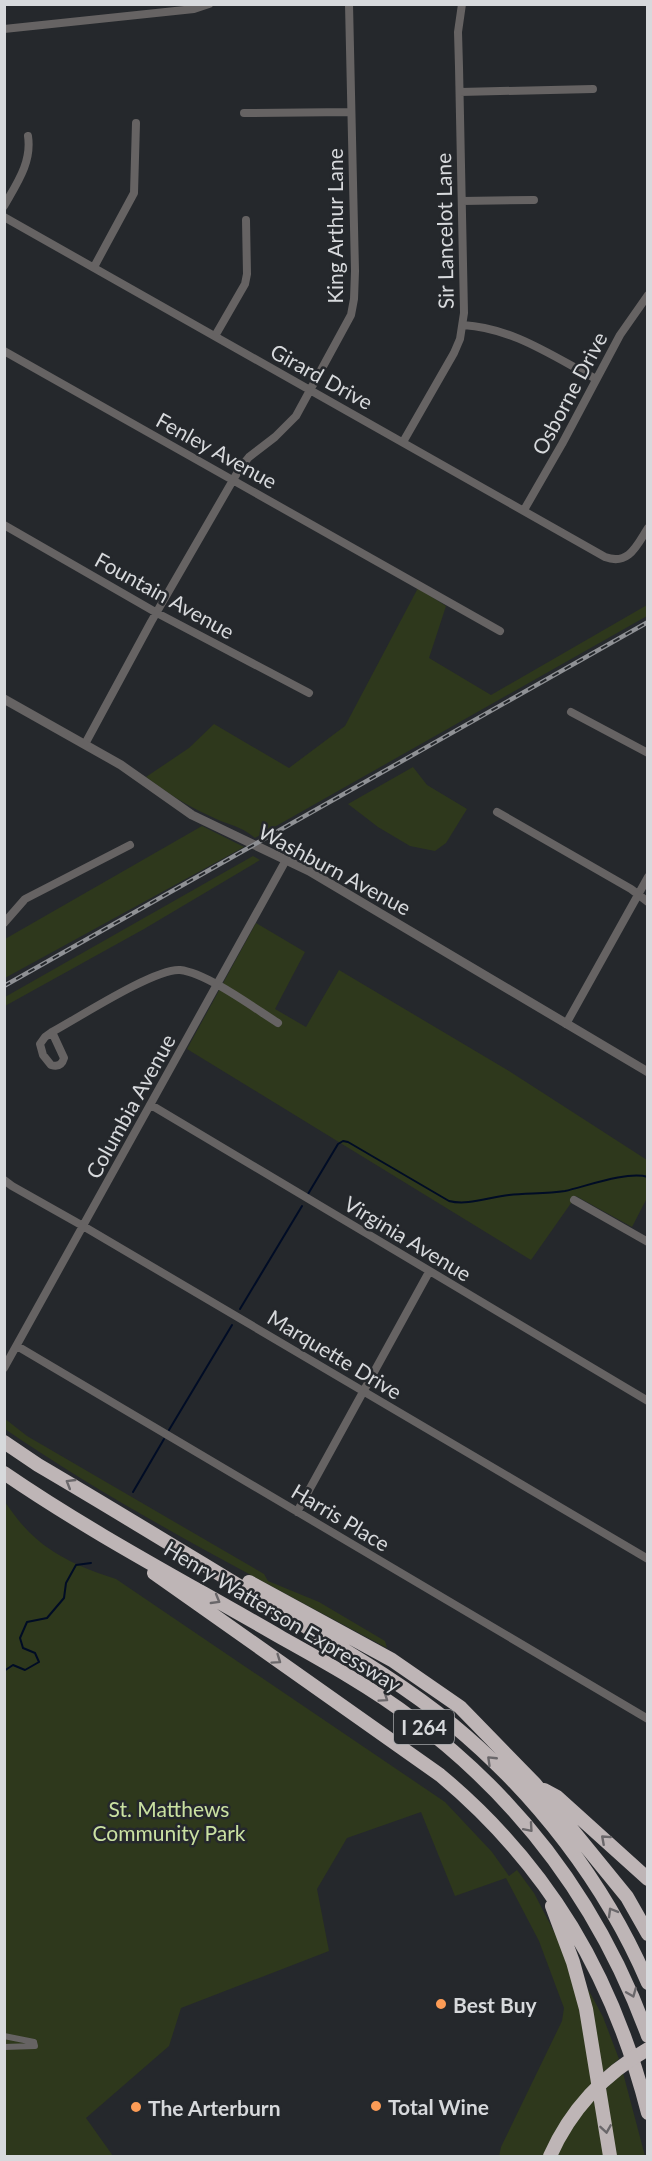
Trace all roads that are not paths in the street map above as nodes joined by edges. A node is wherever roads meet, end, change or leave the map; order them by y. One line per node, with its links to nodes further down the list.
1 (209, 4): 4 (street)
2 (349, 4): 7 (street, King Arthur Lane)
3 (462, 4): 6 (street, Sir Lancelot Lane)
4 (4, 28)
5 (593, 89): 6 (street)
6 (460, 92): 12 (street, Sir Lancelot Lane)
7 (351, 112): 8 (street); 22 (street, King Arthur Lane)
8 (244, 113)
9 (136, 123): 16 (street)
10 (28, 136): 13 (street)
11 (534, 200): 12 (street)
12 (462, 201): 18 (street, Sir Lancelot Lane)
13 (4, 206)
14 (4, 217): 16 (street, Girard Drive)
15 (246, 220): 19 (street)
16 (94, 267): 19 (street, Girard Drive)
17 (648, 296): 21 (street, Osborne Drive)
18 (463, 325): 21 (street); 23 (street, Sir Lancelot Lane)
19 (215, 336): 22 (street, Girard Drive)
20 (4, 351): 24 (street, Fenley Avenue)
21 (596, 379): 25 (street, Osborne Drive)
22 (310, 391): 23 (street, Girard Drive); 24 (street, King Arthur Lane)
23 (403, 442): 25 (street, Girard Drive)
24 (234, 479): 28 (street, King Arthur Lane); 29 (street, Fenley Avenue)
25 (524, 510): 27 (street, Girard Drive)
26 (4, 525): 28 (street, Fountain Avenue)
27 (648, 528)
28 (158, 612): 30 (street, Fountain Avenue); 33 (street, King Arthur Lane)
29 (500, 631)
30 (309, 693)
31 (4, 699): 33 (street, Washburn Avenue)
32 (571, 712): 34 (street)
33 (85, 744): 37 (street, Washburn Avenue)
34 (648, 753)
35 (497, 812): 39 (street)
36 (130, 845): 41 (street)
37 (286, 860): 42 (street, Columbia Avenue); 44 (street, Washburn Avenue)
38 (648, 877): 39 (street)
39 (637, 895): 40 (street); 44 (street)
40 (648, 902)
41 (4, 923)
42 (217, 985): 43 (street); 45 (street); 47 (street, Columbia Avenue)
43 (278, 1023)
44 (566, 1024): 46 (street, Washburn Avenue)
45 (52, 1032)
46 (648, 1072)
47 (151, 1105): 50 (street, Columbia Avenue); 52 (street, Virginia Avenue)
48 (4, 1180): 50 (street, Marquette Drive)
49 (574, 1200): 51 (street)
50 (83, 1226): 53 (street, Columbia Avenue); 55 (street, Marquette Drive)
51 (648, 1242)
52 (429, 1272): 55 (street); 56 (street, Virginia Avenue)
53 (17, 1346): 54 (street, Columbia Avenue); 59 (street, Harris Place)
54 (4, 1368)
55 (363, 1390): 59 (street); 62 (street, Marquette Drive)
56 (648, 1401)
57 (4, 1442): 60 (highway, Henry Watterson Expressway / I 264, one-way to 57)
58 (4, 1473): 61 (highway, Henry Watterson Expressway / I 264)
59 (297, 1512): 63 (street, Harris Place)
60 (120, 1513): 64 (highway); 68 (highway, Henry Watterson Expressway / I 264, one-way to 60)
61 (93, 1528): 66 (highway, one-way to 66); 70 (highway, Henry Watterson Expressway / I 264, one-way to 70)
62 (648, 1559)
63 (648, 1719)
64 (535, 1784): 65 (highway, one-way to 64); 67 (highway)
65 (648, 1879)
66 (547, 1889): 73 (highway); 75 (highway, one-way to 75)
67 (648, 1934)
68 (648, 1983)
69 (4, 2036): 71 (street)
70 (648, 2036)
71 (4, 2047)
72 (648, 2049): 74 (highway, bridge)
73 (648, 2113)
74 (550, 2157)
75 (610, 2157)

